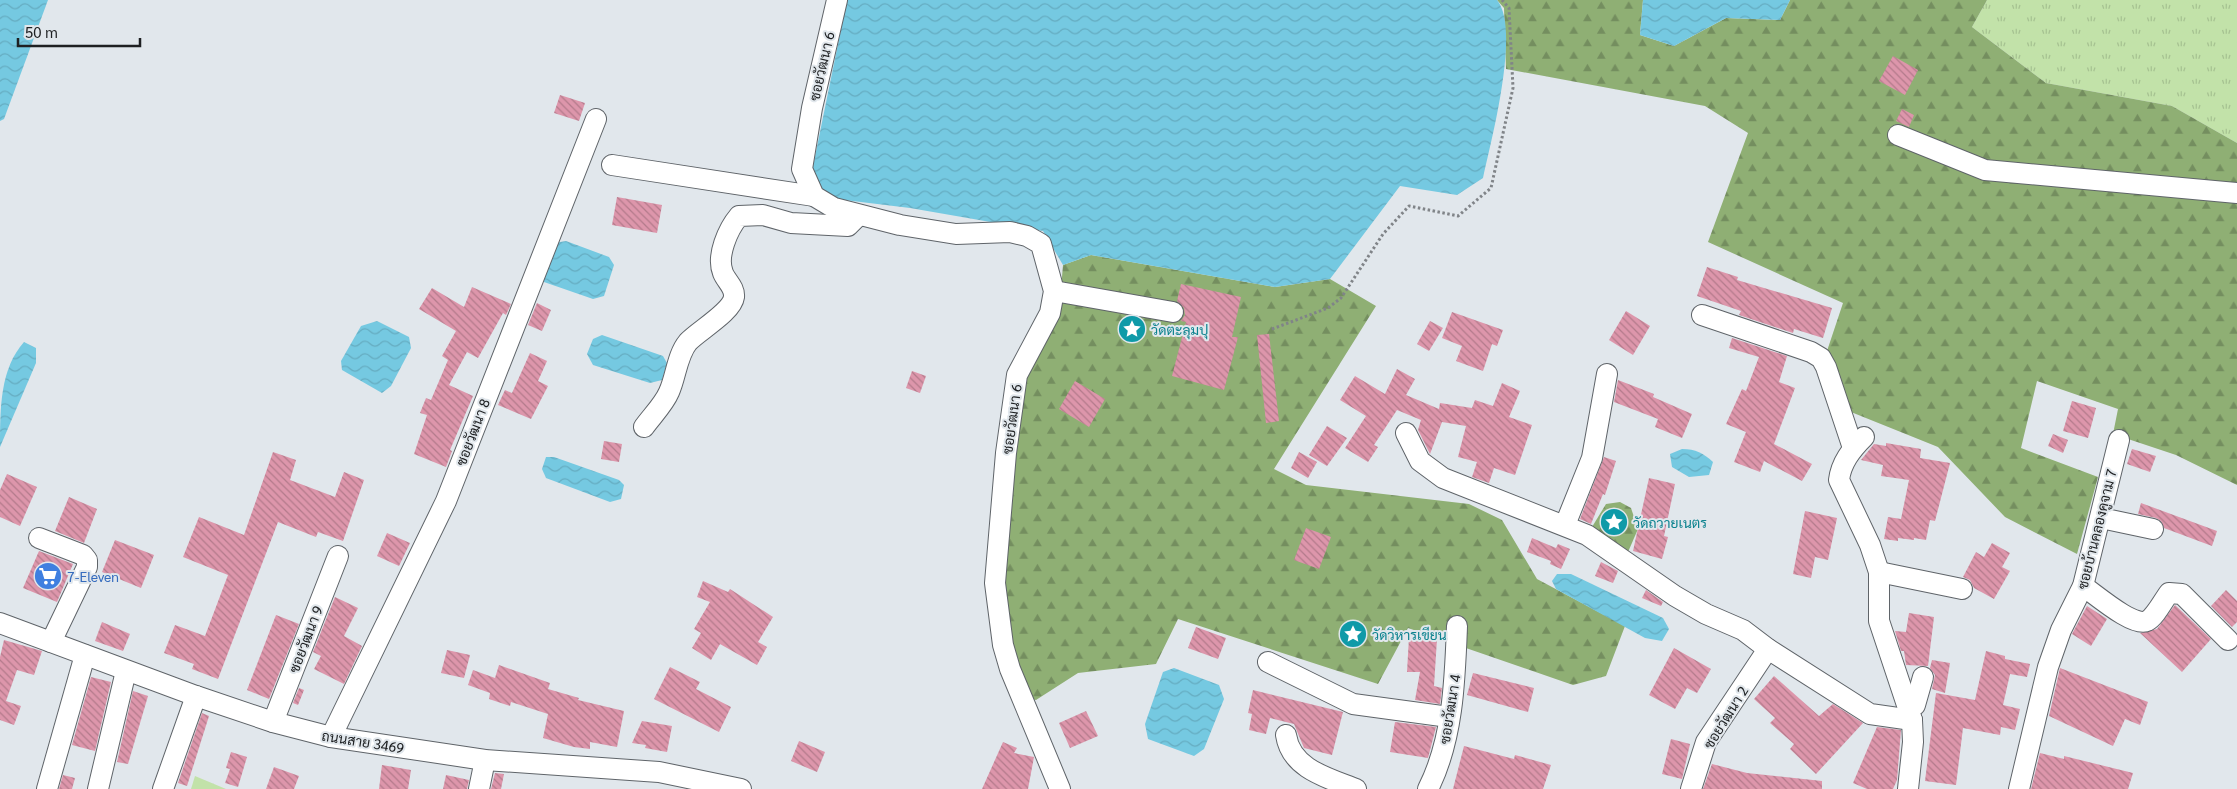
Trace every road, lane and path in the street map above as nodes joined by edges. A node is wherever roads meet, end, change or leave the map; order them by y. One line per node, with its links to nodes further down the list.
1 (837, 0): 7 (street, ซอยวัฒนา 6)
2 (1502, 0): 12 (path)
3 (596, 119): 39 (street, ซอยวัฒนา 8)
4 (1898, 135): 6 (street)
5 (612, 165): 7 (street)
6 (2237, 193)
7 (814, 196): 8 (street, ซอยวัฒนา 6)
8 (859, 215): 9 (street, ซอยวัฒนา 6); 14 (street)
9 (1054, 291): 10 (street); 46 (street, ซอยวัฒนา 6)
10 (1173, 312)
11 (1702, 315): 22 (street)
12 (1272, 329)
13 (1607, 374): 18 (street)
14 (644, 427)
15 (1406, 433): 18 (street)
16 (2119, 440): 17 (street, ซอยบ้านคลองคูจาม 7)
17 (2101, 518): 19 (street); 23 (street, ซอยบ้านคลองคูจาม 7)
18 (1565, 525): 29 (street)
19 (2153, 529)
20 (39, 538): 28 (street)
21 (338, 556): 37 (street, ซอยวัฒนา 9)
22 (1879, 572): 24 (street); 35 (street)
23 (2083, 586): 27 (street); 51 (street, ซอยบ้านคลองคูจาม 7)
24 (1962, 589)
25 (0, 624): 28 (street, ถนนสาย 3469)
26 (1457, 626): 36 (street, ซอยวัฒนา 4)
27 (2228, 640)
28 (51, 642): 30 (street, ถนนสาย 3469)
29 (1768, 649): 35 (street); 49 (street, ซอยวัฒนา 2)
30 (85, 655): 32 (street, ถนนสาย 3469); 41 (street)
31 (1268, 662): 36 (street)
32 (126, 671): 34 (street, ถนนสาย 3469); 42 (street)
33 (1923, 677): 35 (street)
34 (196, 696): 37 (street, ถนนสาย 3469); 43 (street)
35 (1910, 714): 50 (street)
36 (1449, 717): 48 (street, ซอยวัฒนา 4)
37 (273, 722): 39 (street, ถนนสาย 3469)
38 (1286, 735): 47 (street)
39 (331, 738): 40 (street, ถนนสาย 3469)
40 (485, 760): 44 (street); 45 (street, ถนนสาย 3469)
41 (47, 789)
42 (98, 789)
43 (163, 789)
44 (479, 789)
45 (741, 789)
46 (1060, 789)
47 (1356, 789)
48 (1428, 789)
49 (1691, 789)
50 (1908, 789)
51 (2020, 789)

